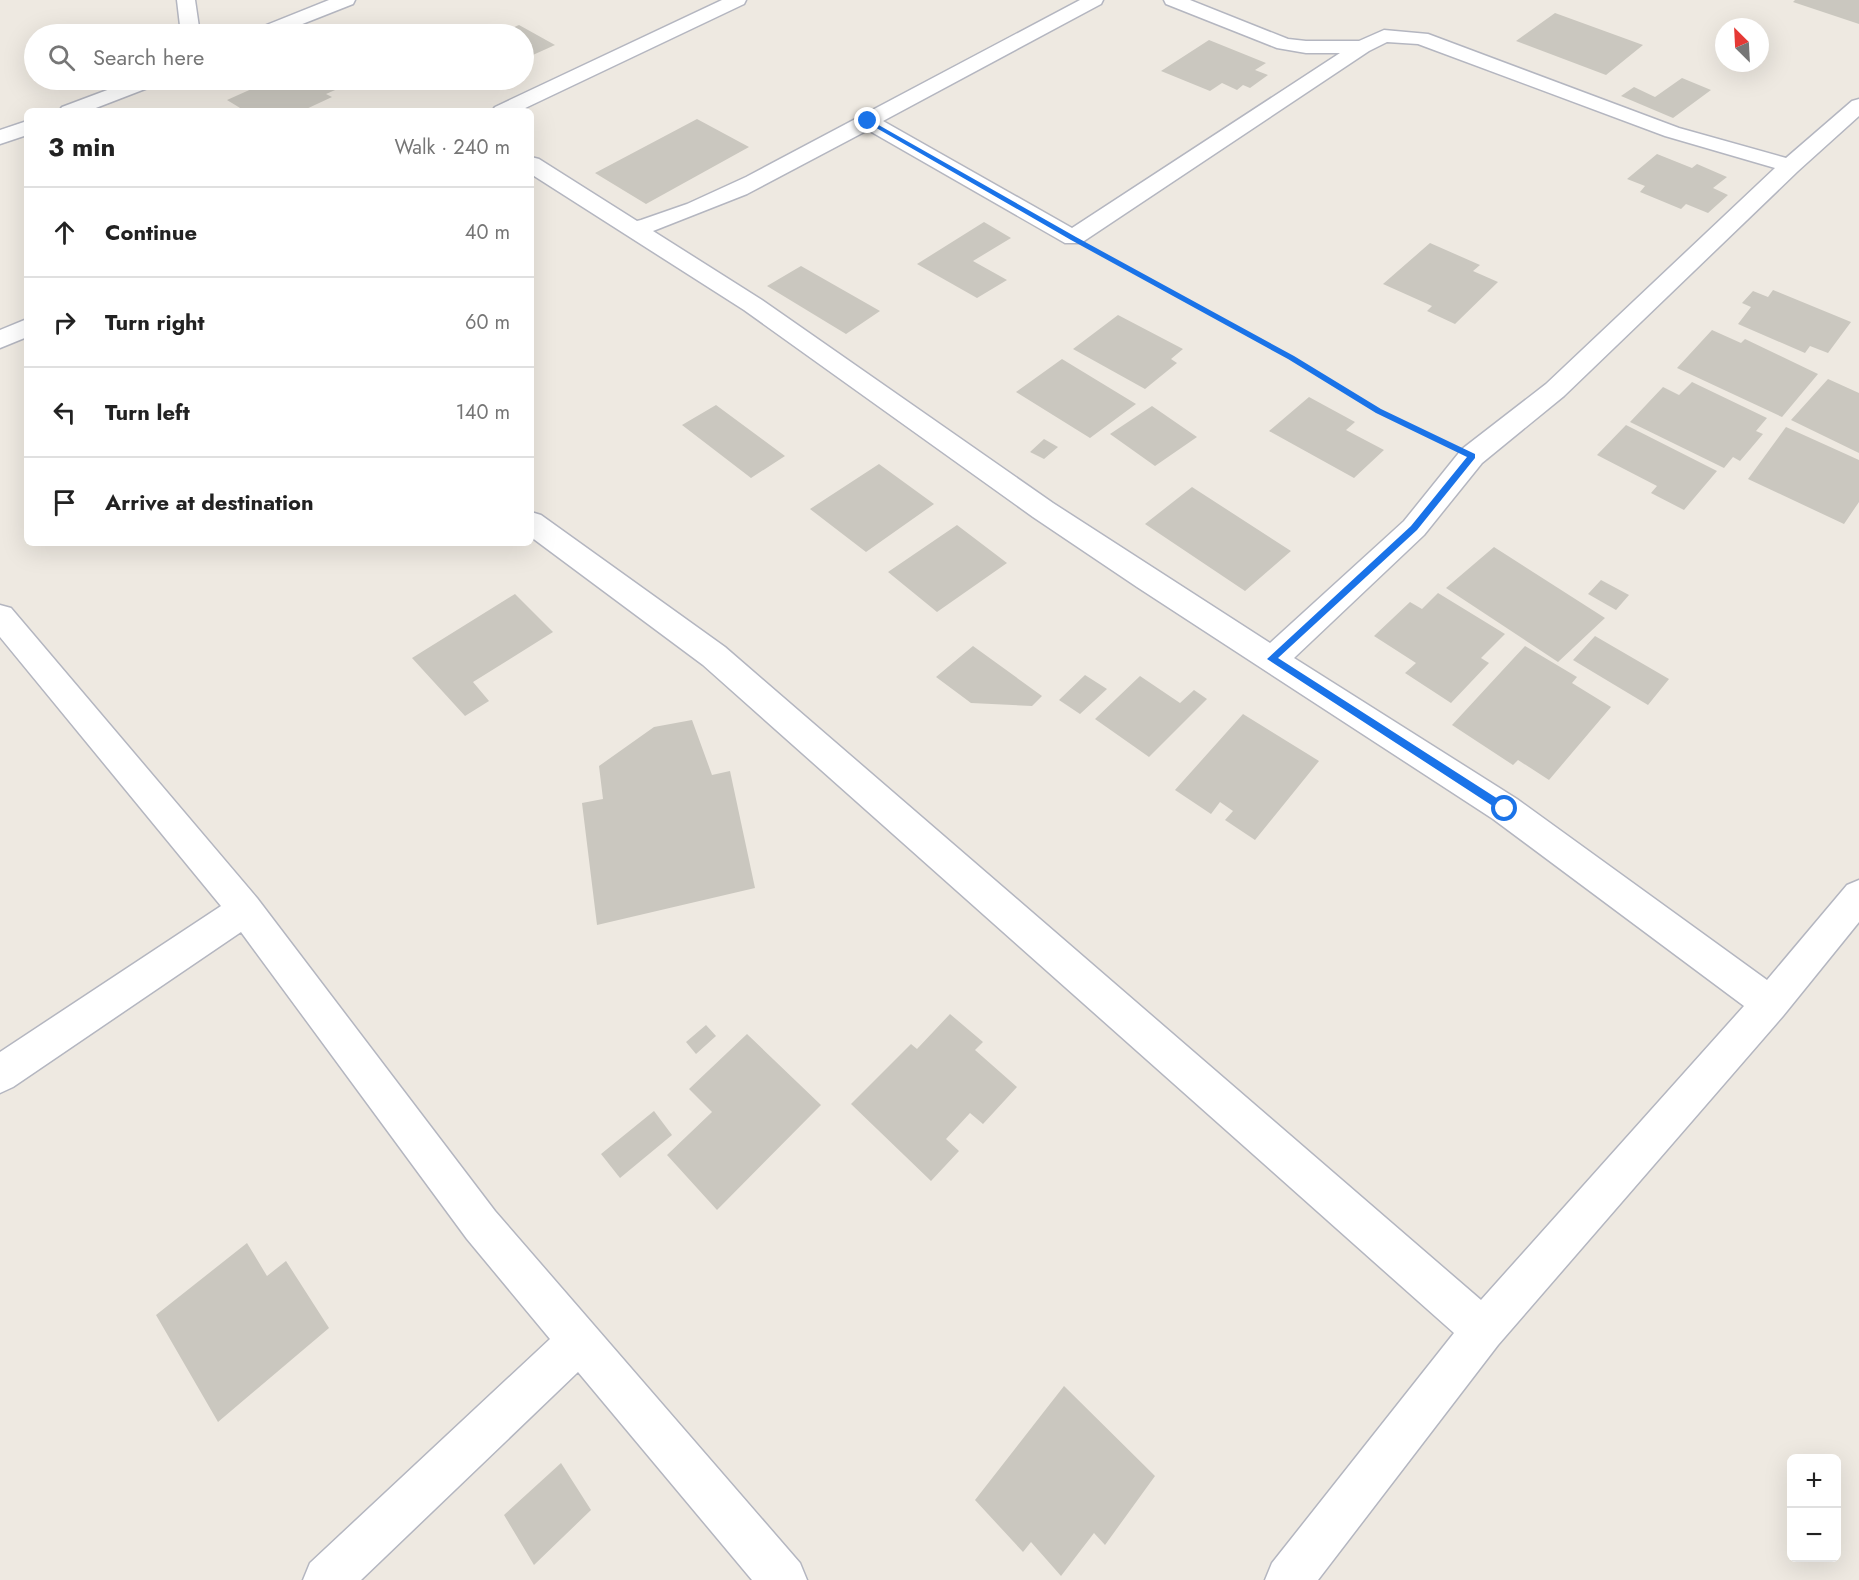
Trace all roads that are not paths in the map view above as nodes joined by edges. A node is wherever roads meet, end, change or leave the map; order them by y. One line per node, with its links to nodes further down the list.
1 (186, 0): 6 (street)
2 (346, 0): 7 (street)
3 (737, 0): 12 (street)
4 (1094, 0): 13 (street)
5 (1173, 0): 8 (street)
6 (190, 24)
7 (286, 24)
8 (1362, 47): 13 (street); 17 (street)
9 (124, 90): 11 (street)
10 (1859, 105): 17 (street)
11 (77, 108)
12 (508, 108)
13 (868, 121): 18 (street)
14 (24, 128): 15 (street)
15 (0, 138)
16 (534, 166): 18 (street)
17 (1790, 166): 23 (street)
18 (633, 230): 23 (street)
19 (24, 328): 20 (street)
20 (0, 340)
21 (534, 524): 28 (street)
22 (0, 616): 25 (street)
23 (1272, 659): 26 (street)
24 (1859, 896): 26 (street)
25 (244, 909): 27 (street); 29 (street)
26 (1770, 1004): 28 (street)
27 (0, 1074)
28 (1483, 1330): 32 (street)
29 (579, 1341): 30 (street); 31 (street)
30 (327, 1580)
31 (783, 1580)
32 (1289, 1580)

